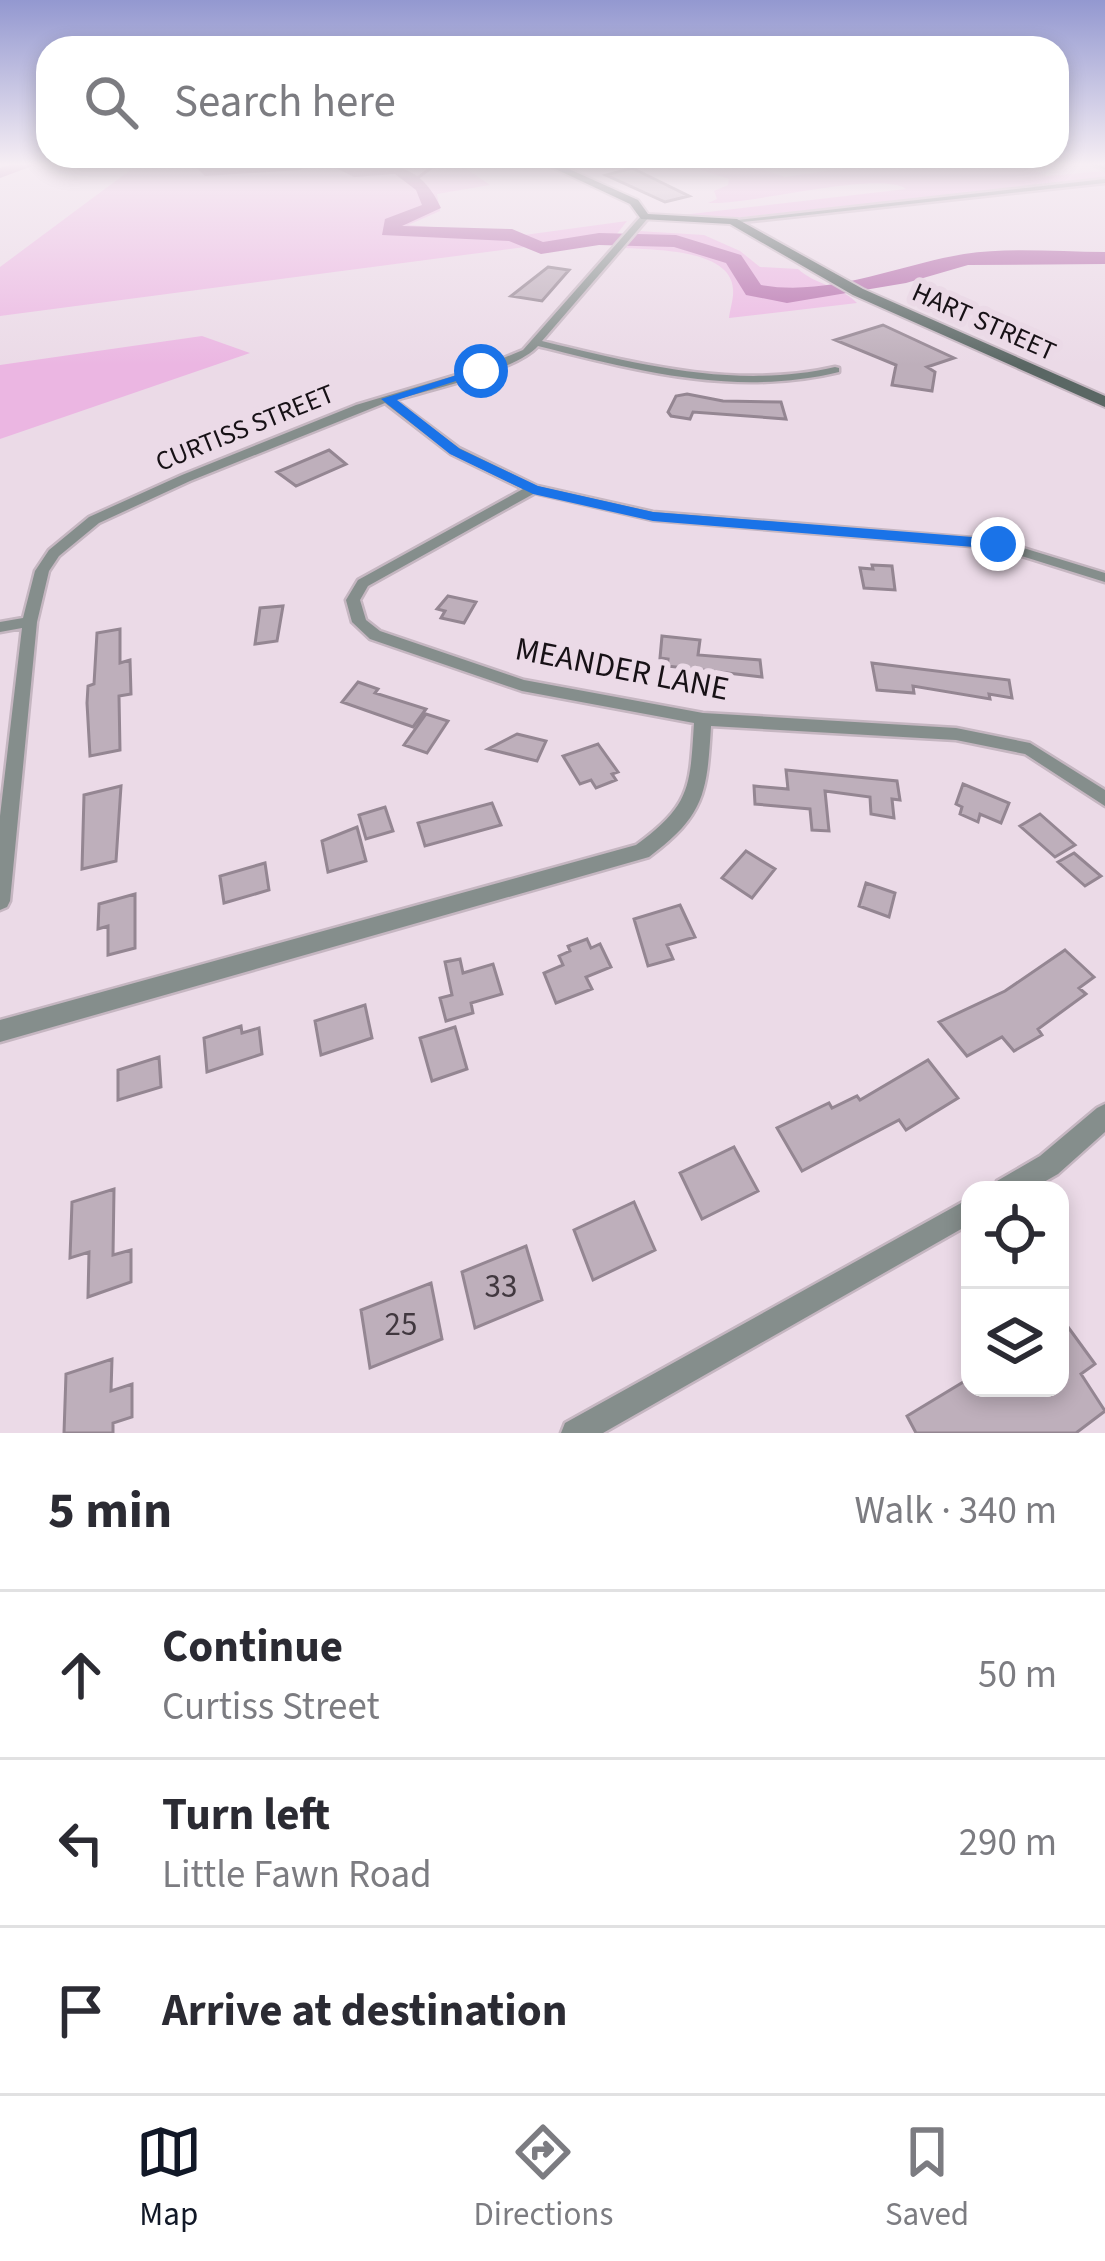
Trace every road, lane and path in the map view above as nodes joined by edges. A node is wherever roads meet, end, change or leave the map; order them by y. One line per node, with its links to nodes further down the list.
1 (629, 232): 3 (street, CURTISS STREET)
2 (758, 232): 6 (street, HART STREET)
3 (537, 343): 4 (street); 5 (street, CURTISS STREET)
4 (835, 370)
5 (387, 399): 7 (street); 9 (street, CURTISS STREET)
6 (1101, 399)
7 (533, 489): 8 (street); 11 (street, MEANDER LANE)
8 (1105, 578)
9 (30, 622): 10 (street); 13 (street, CURTISS STREET)
10 (0, 627)
11 (703, 719): 12 (street, MEANDER LANE); 14 (street)
12 (1105, 799)
13 (0, 901)
14 (0, 1031)
15 (1105, 1116): 16 (street)
16 (1021, 1181)
17 (961, 1215): 18 (street)
18 (575, 1433)

